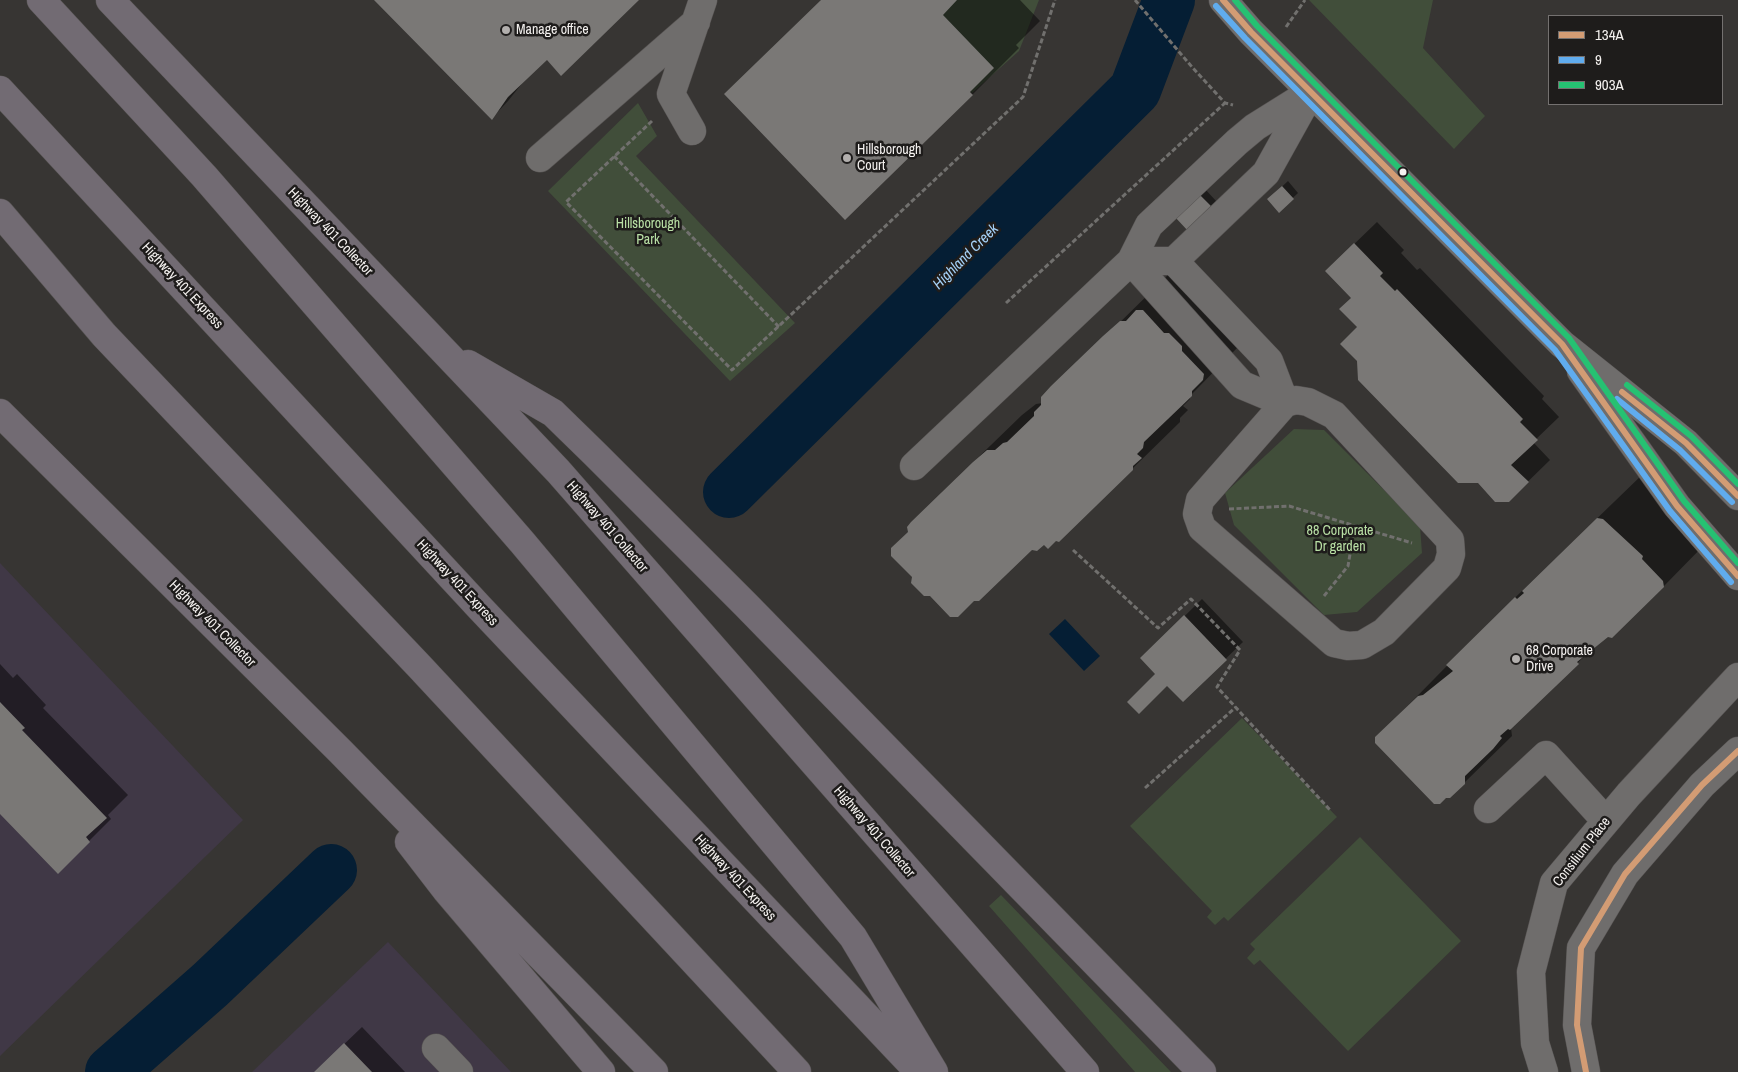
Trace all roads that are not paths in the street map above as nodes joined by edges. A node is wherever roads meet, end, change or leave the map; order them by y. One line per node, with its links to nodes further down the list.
1 (40, 0): 32 (highway)
2 (110, 0): 15 (highway, Highway 401 Collector)
3 (1223, 0): 6 (street)
4 (699, 11): 7 (street); 8 (street)
5 (0, 90): 31 (highway, Highway 401 Express)
6 (1311, 92): 11 (street); 12 (street); 14 (street)
7 (692, 130)
8 (540, 158)
9 (0, 213): 13 (highway)
10 (0, 243): 13 (highway)
11 (1131, 261): 12 (street); 16 (street); 18 (street)
12 (1174, 261): 16 (street)
13 (104, 336): 30 (highway)
14 (1562, 344): 19 (street); 20 (street)
15 (441, 348): 33 (highway, Highway 401 Collector); 34 (highway)
16 (1285, 403): 16 (street)
17 (0, 413): 22 (highway, Highway 401 Collector)
18 (914, 466)
19 (1738, 496)
20 (1738, 576)
21 (1738, 677): 25 (street, Consilium Place)
22 (340, 751): 28 (highway); 29 (highway, Highway 401 Collector)
23 (1738, 751): 36 (street)
24 (1488, 809): 25 (street)
25 (1606, 820): 35 (street, Consilium Place)
26 (436, 1048): 27 (street)
27 (459, 1072)
28 (600, 1072)
29 (654, 1072)
30 (797, 1072)
31 (919, 1072)
32 (934, 1072)
33 (1085, 1072)
34 (1202, 1072)
35 (1544, 1072)
36 (1586, 1072)

